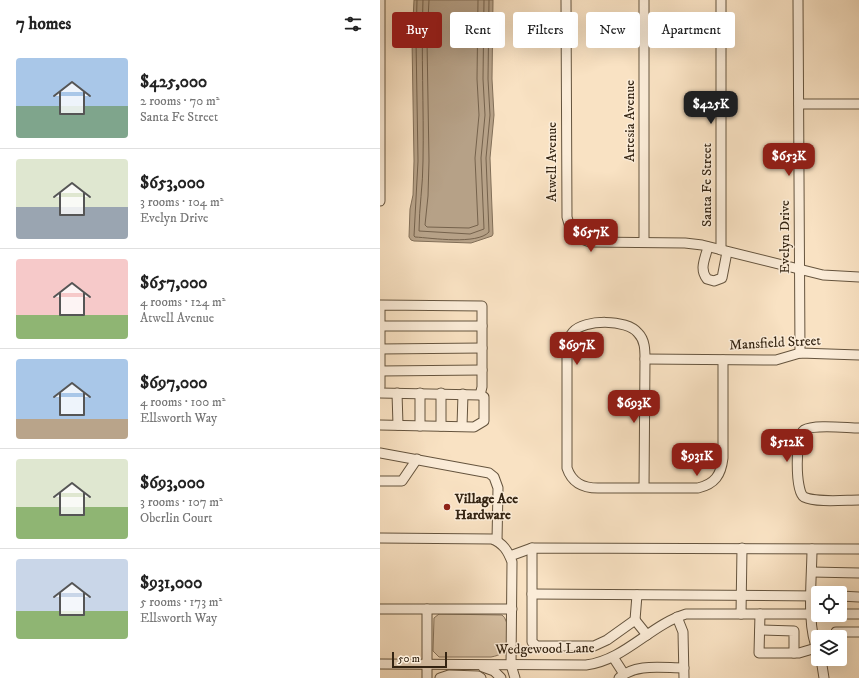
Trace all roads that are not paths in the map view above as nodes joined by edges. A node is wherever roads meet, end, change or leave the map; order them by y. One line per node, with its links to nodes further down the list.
1 (380, 0): 8 (street)
2 (566, 0): 10 (street, Atwell Avenue)
3 (644, 0): 10 (street, Artesia Avenue)
4 (721, 0): 12 (street, Santa Fe Street)
5 (798, 0): 6 (street, Evelyn Drive)
6 (799, 104): 7 (street); 13 (street, Evelyn Drive)
7 (859, 104)
8 (380, 136): 9 (street)
9 (380, 201)
10 (644, 242): 11 (street, Atwell Avenue)
11 (708, 247): 12 (street, Atwell Avenue); 12 (street)
12 (724, 251): 13 (street, Atwell Avenue)
13 (799, 270): 14 (street, Atwell Avenue); 20 (street, Evelyn Drive)
14 (859, 277)
15 (380, 320): 16 (street); 17 (street)
16 (380, 326): 17 (street); 19 (street)
17 (482, 326): 18 (street)
18 (482, 348): 19 (street); 25 (street)
19 (380, 349): 23 (street)
20 (800, 353): 21 (street, Mansfield Street); 24 (street, Mansfield Street)
21 (859, 355)
22 (645, 359): 24 (street, Mansfield Street); 43 (street); 43 (street)
23 (380, 360): 26 (street)
24 (723, 360): 43 (street)
25 (482, 370): 26 (street); 33 (street)
26 (380, 371): 27 (street)
27 (380, 387)
28 (380, 394): 29 (street)
29 (397, 394): 30 (street); 35 (street)
30 (420, 394): 31 (street); 36 (street)
31 (441, 394): 32 (street); 37 (street)
32 (463, 394): 33 (street); 38 (street)
33 (480, 395): 38 (street)
34 (380, 425): 35 (street)
35 (398, 425): 36 (street)
36 (420, 426): 37 (street)
37 (441, 426): 38 (street)
38 (462, 426)
39 (859, 428): 44 (street)
40 (380, 453): 41 (street)
41 (417, 459): 42 (street); 46 (street)
42 (380, 481)
43 (644, 488)
44 (859, 500)
45 (380, 538): 46 (street)
46 (497, 541): 51 (street)
47 (532, 548): 48 (street); 51 (street); 55 (street)
48 (742, 548): 49 (street); 57 (street)
49 (812, 549): 50 (street); 52 (street)
50 (859, 549)
51 (510, 556): 63 (street)
52 (812, 572): 53 (street); 54 (street)
53 (859, 573)
54 (814, 586)
55 (532, 594): 56 (street); 70 (street)
56 (637, 595): 57 (street); 70 (street)
57 (741, 596): 58 (street); 64 (street)
58 (811, 596)
59 (847, 596): 60 (street)
60 (859, 597)
61 (380, 609): 62 (street)
62 (427, 609): 63 (street); 79 (street)
63 (512, 609): 81 (street)
64 (741, 614): 65 (street, Wedgewood Lane); 69 (street, Wedgewood Lane)
65 (760, 614): 66 (street, Wedgewood Lane); 71 (street)
66 (811, 614)
67 (847, 614): 68 (street)
68 (859, 614)
69 (677, 617): 74 (street, Wedgewood Lane); 83 (street)
70 (635, 620): 74 (street)
71 (760, 630): 76 (street); 76 (street)
72 (847, 632): 73 (street)
73 (859, 632)
74 (647, 635): 77 (street, Wedgewood Lane)
75 (811, 650): 76 (street)
76 (794, 653)
77 (613, 657): 81 (street, Wedgewood Lane); 84 (street)
78 (380, 664): 79 (street, Wedgewood Lane)
79 (427, 664): 80 (street, Wedgewood Lane); 85 (street)
80 (474, 665): 81 (street, Wedgewood Lane); 88 (street)
81 (511, 665): 89 (street); 90 (street)
82 (823, 666): 92 (street)
83 (684, 668): 84 (street); 91 (street)
84 (621, 676)
85 (427, 678)
86 (440, 678): 87 (street)
87 (481, 678)
88 (501, 678)
89 (506, 678)
90 (515, 678)
91 (684, 678)
92 (824, 678)

